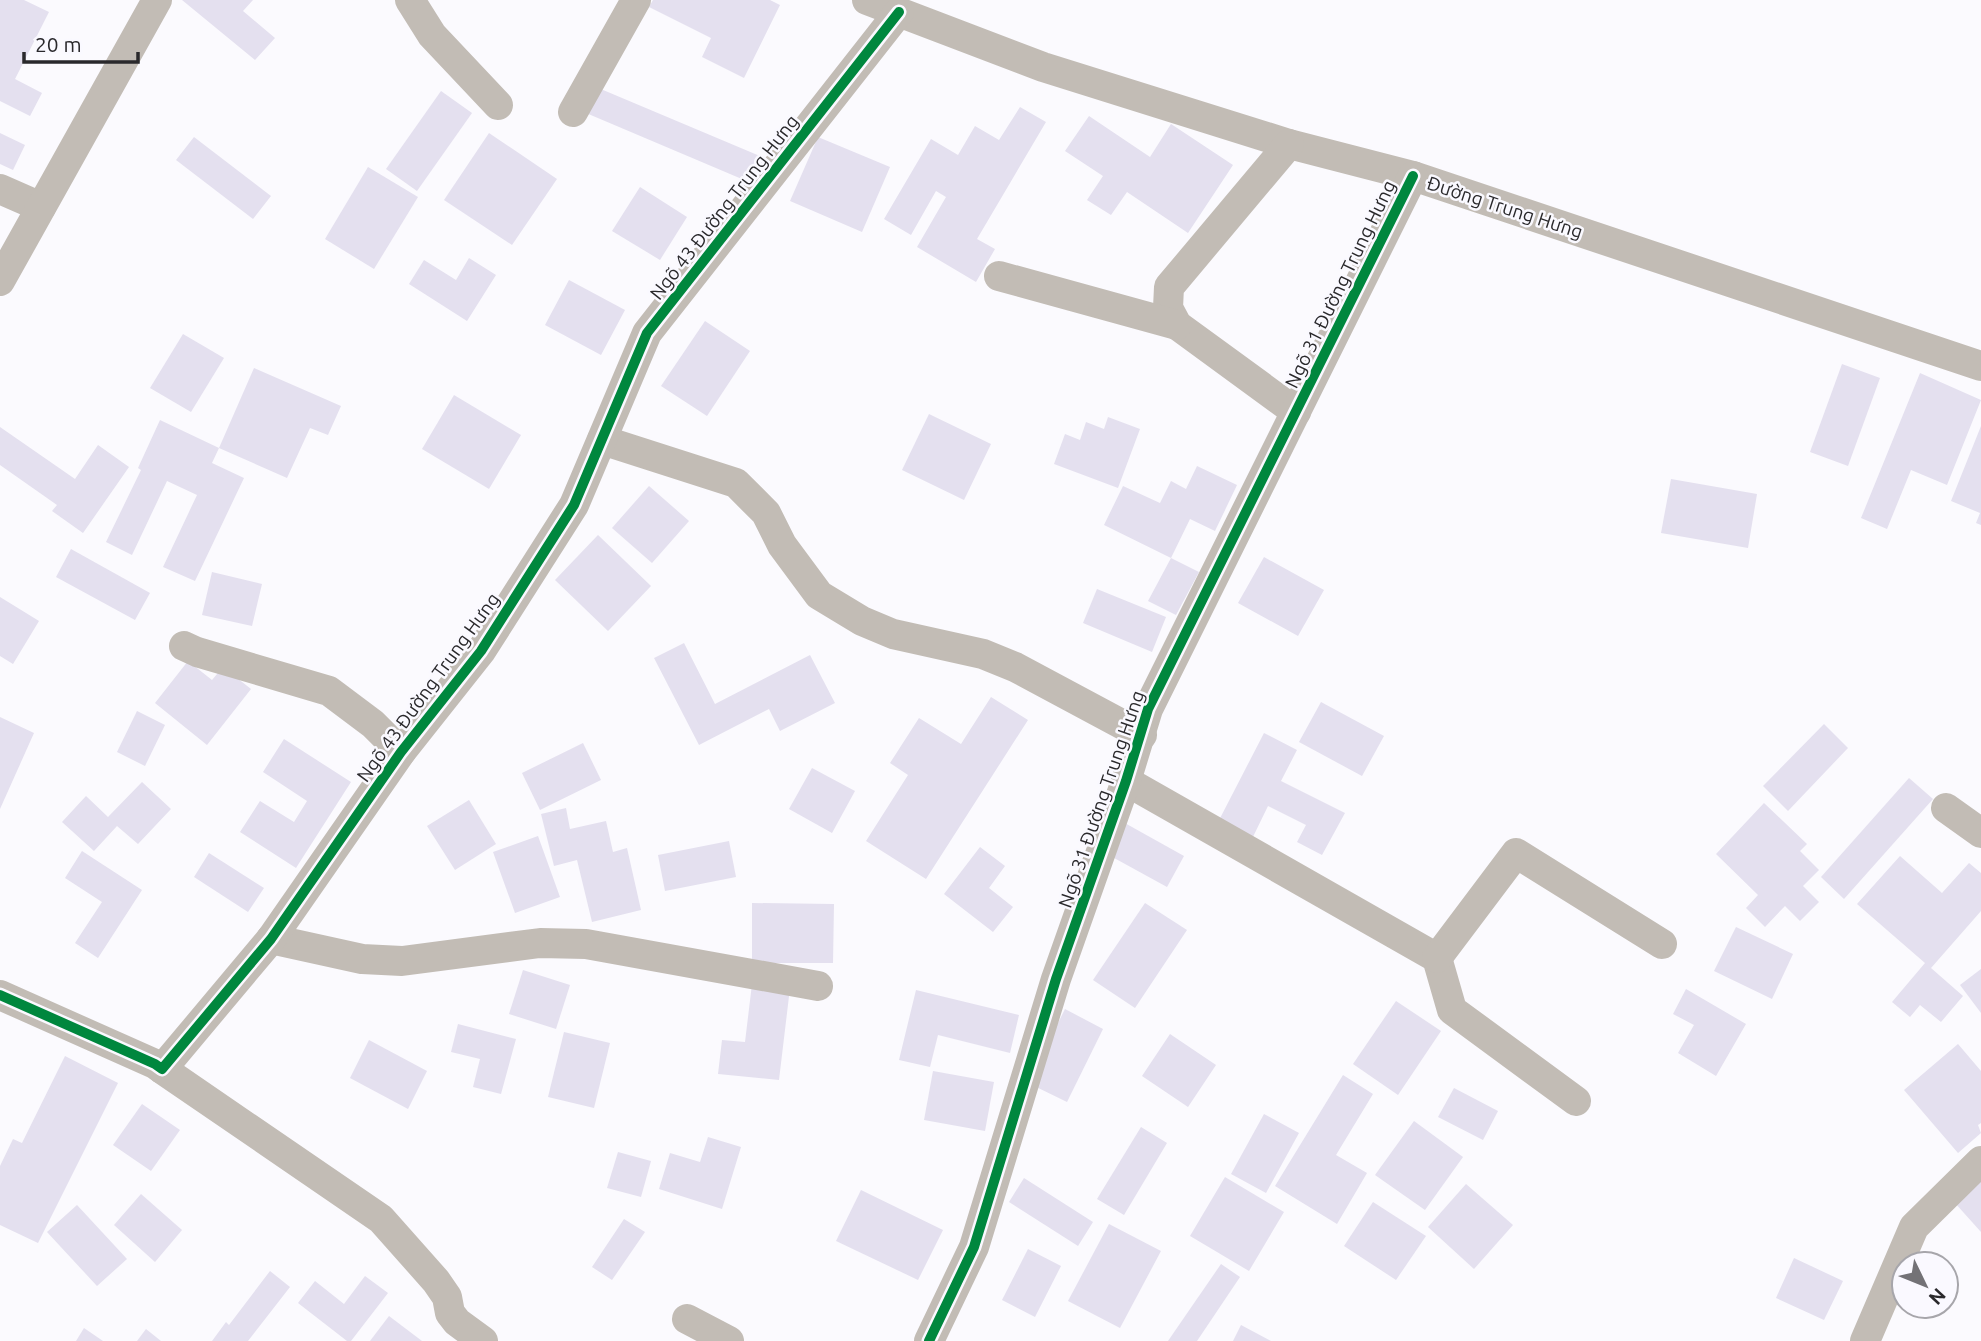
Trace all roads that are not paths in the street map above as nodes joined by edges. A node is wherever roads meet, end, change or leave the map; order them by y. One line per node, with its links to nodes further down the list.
1 (157, 0): 11 (street)
2 (410, 0): 6 (street)
3 (636, 0): 7 (street)
4 (867, 0): 5 (street, Đường Trung Hưng)
5 (899, 12): 8 (street, Đường Trung Hưng); 17 (street, Ngõ 43 Đường Trung Hưng)
6 (498, 105)
7 (573, 112)
8 (1289, 144): 9 (street, Đường Trung Hưng); 14 (street)
9 (1413, 176): 15 (street, Đường Trung Hưng); 16 (street, Ngõ 31 Đường Trung Hưng)
10 (0, 189): 11 (street)
11 (41, 207): 13 (street)
12 (999, 276): 14 (street)
13 (0, 281)
14 (1177, 325): 16 (street)
15 (1981, 366)
16 (1296, 412): 19 (street, Ngõ 31 Đường Trung Hưng)
17 (602, 440): 19 (street); 20 (street, Ngõ 43 Đường Trung Hưng)
18 (184, 646): 20 (street)
19 (1142, 735): 21 (street, Ngõ 31 Đường Trung Hưng)
20 (401, 752): 24 (street, Ngõ 43 Đường Trung Hưng)
21 (1126, 781): 26 (street); 35 (street, Ngõ 31 Đường Trung Hưng)
22 (1946, 808): 23 (street)
23 (1981, 833)
24 (271, 939): 27 (street); 29 (street, Ngõ 43 Đường Trung Hưng)
25 (1662, 944): 26 (street)
26 (1437, 958): 30 (street)
27 (818, 986)
28 (0, 995): 29 (street)
29 (168, 1063): 33 (street)
30 (1576, 1101)
31 (1981, 1161): 36 (street)
32 (687, 1319): 34 (street)
33 (483, 1341)
34 (729, 1341)
35 (929, 1341)
36 (1865, 1341)

